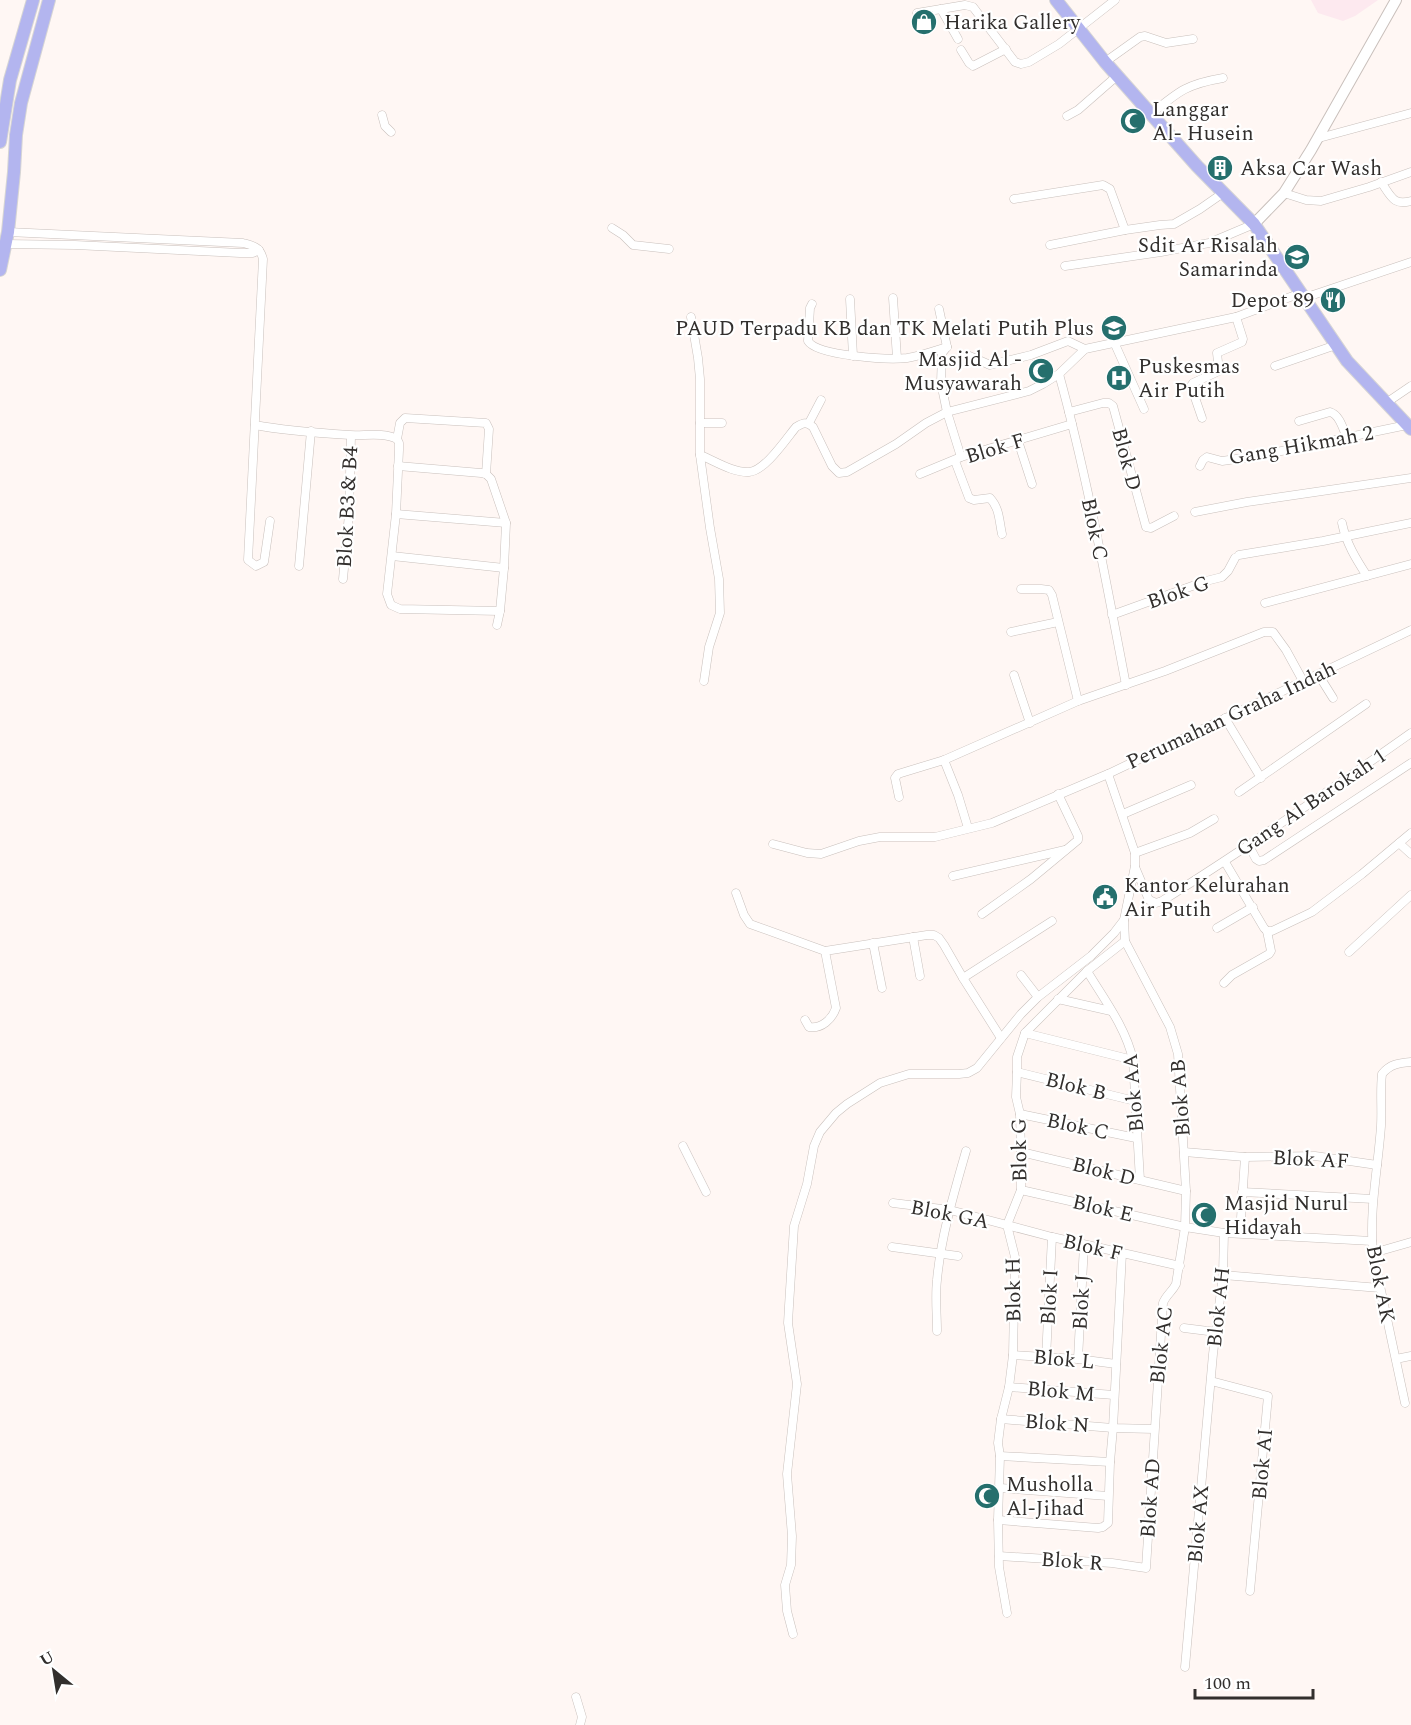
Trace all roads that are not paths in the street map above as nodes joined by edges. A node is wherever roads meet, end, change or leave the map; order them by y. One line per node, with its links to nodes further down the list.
1 (33, 0): 22 (main road)
2 (49, 0): 32 (main road)
3 (1056, 0): 8 (main road)
4 (1115, 0): 8 (street)
5 (1396, 0): 21 (main road)
6 (941, 9): 7 (street); 9 (street); 12 (street)
7 (917, 13)
8 (1079, 29): 12 (street); 13 (main road)
9 (958, 39)
10 (1193, 39): 13 (street)
11 (961, 50): 12 (street)
12 (1006, 50)
13 (1105, 62): 14 (main road)
14 (1118, 75): 17 (main road); 19 (street)
15 (1223, 78): 17 (street)
16 (1411, 113): 21 (street)
17 (1151, 114): 25 (main road)
18 (382, 115): 20 (street)
19 (1067, 116)
20 (391, 132)
21 (1319, 138): 26 (main road)
22 (0, 142)
23 (1411, 172): 24 (street)
24 (1381, 183): 26 (street); 28 (street)
25 (1223, 193): 29 (main road); 31 (street)
26 (1284, 193): 29 (main road)
27 (1014, 199): 31 (street)
28 (1411, 201)
29 (1254, 224): 37 (street); 39 (main road)
30 (612, 228): 35 (street)
31 (1125, 230): 33 (street)
32 (7, 238): 34 (street); 34 (street); 38 (main road)
33 (1050, 244)
34 (256, 249): 67 (street)
35 (669, 249)
36 (1411, 262): 39 (street)
37 (1065, 266)
38 (0, 270)
39 (1303, 295): 45 (street); 47 (main road)
40 (893, 298): 52 (street)
41 (850, 299): 51 (street)
42 (812, 304): 51 (street)
43 (939, 309): 48 (street)
44 (690, 317): 63 (street)
45 (1236, 317): 46 (street); 61 (street)
46 (1114, 342): 49 (street); 58 (street)
47 (1336, 345): 53 (street); 57 (main road)
48 (947, 347): 52 (street); 59 (street)
49 (1085, 349): 50 (street); 54 (street)
50 (967, 355)
51 (854, 356): 52 (street)
52 (897, 358)
53 (1275, 366)
54 (1059, 374): 59 (street); 60 (street, Blok C)
55 (1411, 386): 57 (street)
56 (821, 400): 65 (street)
57 (1386, 403): 68 (main road)
58 (1144, 409)
59 (948, 412): 65 (street); 75 (street)
60 (1070, 412): 66 (street, Blok C); 84 (street, Blok D)
61 (1202, 418)
62 (1299, 421): 72 (street)
63 (700, 423): 64 (street); 74 (street)
64 (722, 423)
65 (809, 423): 74 (street)
66 (1072, 424): 73 (street, Blok F); 100 (street, Blok C)
67 (255, 425): 69 (street); 85 (street)
68 (1409, 427): 72 (street, Gang Hikmah 2)
69 (311, 431): 70 (street); 93 (street)
70 (351, 436): 71 (street); 96 (street, Blok B3 & B4)
71 (393, 437): 76 (street); 78 (street)
72 (1347, 438): 77 (street, Gang Hikmah 2)
73 (1018, 441): 75 (street, Blok F); 81 (street)
74 (700, 455): 107 (street)
75 (958, 459): 79 (street, Blok F); 89 (street)
76 (398, 466): 78 (street); 83 (street)
77 (1200, 466)
78 (486, 474): 86 (street)
79 (920, 474)
80 (1411, 478): 82 (street)
81 (1032, 484)
82 (1195, 512)
83 (396, 514): 86 (street); 91 (street)
84 (1174, 516)
85 (270, 522)
86 (506, 523): 94 (street)
87 (1342, 523): 90 (street)
88 (1411, 523): 90 (street)
89 (1002, 534)
90 (1345, 536): 95 (street); 100 (street, Blok G)
91 (392, 556): 94 (street); 99 (street)
92 (1411, 564): 95 (street)
93 (299, 566)
94 (504, 568): 99 (street)
95 (1367, 576): 98 (street)
96 (343, 579)
97 (1021, 590): 101 (street)
98 (1265, 603)
99 (500, 610): 102 (street)
100 (1112, 615): 109 (street, Blok C)
101 (1058, 622): 104 (street); 111 (street)
102 (497, 625)
103 (1411, 630): 105 (street, Perumahan Graha Indah)
104 (1011, 632)
105 (1318, 674): 108 (street, Perumahan Graha Indah); 110 (street)
106 (1014, 675): 114 (street)
107 (704, 681)
108 (1303, 681): 109 (street); 113 (street, Perumahan Graha Indah)
109 (1126, 685): 111 (street)
110 (1333, 698)
111 (1078, 701): 114 (street)
112 (1366, 704): 119 (street)
113 (1225, 718): 118 (street, Perumahan Graha Indah); 119 (street)
114 (1030, 723): 116 (street)
115 (1411, 733): 130 (street, Gang Al Barokah 1)
116 (944, 760): 123 (street); 126 (street)
117 (1411, 763): 130 (street)
118 (1108, 774): 122 (street); 124 (street, Perumahan Graha Indah)
119 (1261, 778): 121 (street)
120 (1191, 785): 124 (street)
121 (1239, 792)
122 (1058, 794): 126 (street); 131 (street)
123 (899, 797)
124 (1123, 814): 132 (street, Perumahan Graha Indah)
125 (1214, 819): 132 (street)
126 (968, 828): 129 (street)
127 (1411, 833): 128 (street)
128 (1399, 843): 133 (street); 144 (street)
129 (773, 844)
130 (1248, 844): 134 (street, Gang Al Barokah 1)
131 (1066, 849): 136 (street); 140 (street)
132 (1135, 853): 135 (street, Perumahan Graha Indah)
133 (1411, 854)
134 (1225, 862): 135 (street, Gang Al Barokah 1); 139 (street)
135 (1135, 866): 141 (street, Perumahan Graha Indah)
136 (953, 876)
137 (736, 893): 148 (street)
138 (1411, 895): 149 (street)
139 (1253, 907): 143 (street); 144 (street)
140 (982, 914)
141 (1124, 920): 146 (street, Perumahan Graha Indah); 156 (street)
142 (1052, 921): 153 (street)
143 (1217, 928)
144 (1267, 931): 154 (street)
145 (913, 937): 147 (street); 152 (street); 153 (street)
146 (1125, 941): 150 (street); 171 (street, Blok AB)
147 (873, 944): 148 (street); 155 (street)
148 (825, 951): 159 (street)
149 (1349, 952)
150 (1087, 971): 157 (street); 158 (street, Blok AA)
151 (1021, 975): 156 (street)
152 (920, 976)
153 (963, 978): 161 (street)
154 (1224, 983)
155 (882, 988)
156 (1038, 997): 161 (street)
157 (1058, 999): 158 (street); 160 (street)
158 (1111, 1011): 162 (street, Blok AA)
159 (805, 1020)
160 (1025, 1032): 162 (street); 164 (street)
161 (1001, 1038): 223 (street)
162 (1133, 1060): 165 (street, Blok AA)
163 (1411, 1062): 173 (street, Blok AK)
164 (1017, 1072): 165 (street, Blok B); 166 (street, Blok G)
165 (1135, 1101): 167 (street, Blok AA)
166 (1020, 1114): 167 (street, Blok C); 170 (street, Blok G)
167 (1136, 1138): 174 (street, Blok AA)
168 (683, 1146): 177 (street)
169 (966, 1151): 181 (street)
170 (1021, 1152): 174 (street, Blok D); 175 (street, Blok G)
171 (1184, 1152): 172 (street, Blok AF); 176 (street, Blok AB)
172 (1245, 1157): 173 (street, Blok AF); 178 (street)
173 (1377, 1165): 179 (street, Blok AK)
174 (1140, 1180): 176 (street, Blok D)
175 (1021, 1190): 182 (street, Blok G); 183 (street, Blok E)
176 (1186, 1191): 183 (street, Blok AB)
177 (706, 1192)
178 (1242, 1192): 179 (street); 185 (street)
179 (1373, 1199): 187 (street, Blok AK)
180 (893, 1203): 181 (street, Blok GA)
181 (950, 1210): 182 (street, Blok GA); 191 (street)
182 (1007, 1225): 186 (street, Blok F); 201 (street, Blok H)
183 (1185, 1227): 184 (street, Blok E); 195 (street, Blok AB)
184 (1224, 1233): 185 (street, Blok E); 196 (street, Blok AH)
185 (1240, 1233): 187 (street, Blok E)
186 (1052, 1237): 189 (street, Blok F); 203 (street, Blok I)
187 (1372, 1241): 193 (street, Blok AK)
188 (1411, 1242): 193 (street)
189 (1084, 1245): 192 (street, Blok F); 204 (street, Blok J)
190 (892, 1247): 191 (street)
191 (941, 1253): 194 (street); 199 (street)
192 (1122, 1253): 195 (street, Blok F); 206 (street)
193 (1373, 1253): 197 (street, Blok AK)
194 (958, 1256)
195 (1180, 1266): 213 (street, Blok AC)
196 (1223, 1275): 197 (street); 200 (street, Blok AH)
197 (1380, 1288): 205 (street, Blok AK)
198 (1184, 1328): 200 (street)
199 (937, 1331)
200 (1216, 1332): 207 (street, Blok AH)
201 (1013, 1355): 203 (street, Blok L); 208 (street)
202 (1411, 1356): 205 (street)
203 (1046, 1358): 204 (street, Blok L)
204 (1078, 1359): 206 (street, Blok L)
205 (1396, 1359): 210 (street, Blok AK)
206 (1116, 1364): 209 (street)
207 (1211, 1381): 221 (street, Blok AI); 224 (street, Blok AX)
208 (1009, 1387): 209 (street, Blok M); 211 (street)
209 (1113, 1395): 212 (street)
210 (1405, 1403)
211 (1001, 1419): 212 (street, Blok N); 214 (street)
212 (1113, 1428): 213 (street, Blok N); 215 (street)
213 (1154, 1429): 220 (street, Blok AD)
214 (1000, 1456): 215 (street); 216 (street)
215 (1110, 1462): 217 (street)
216 (1000, 1488): 217 (street); 218 (street)
217 (1108, 1496): 218 (street)
218 (998, 1520): 219 (street)
219 (999, 1556): 220 (street, Blok R); 222 (street)
220 (1146, 1568)
221 (1250, 1591)
222 (1006, 1613)
223 (793, 1634)
224 (1185, 1667)
225 (576, 1697): 226 (street)
226 (580, 1725)

